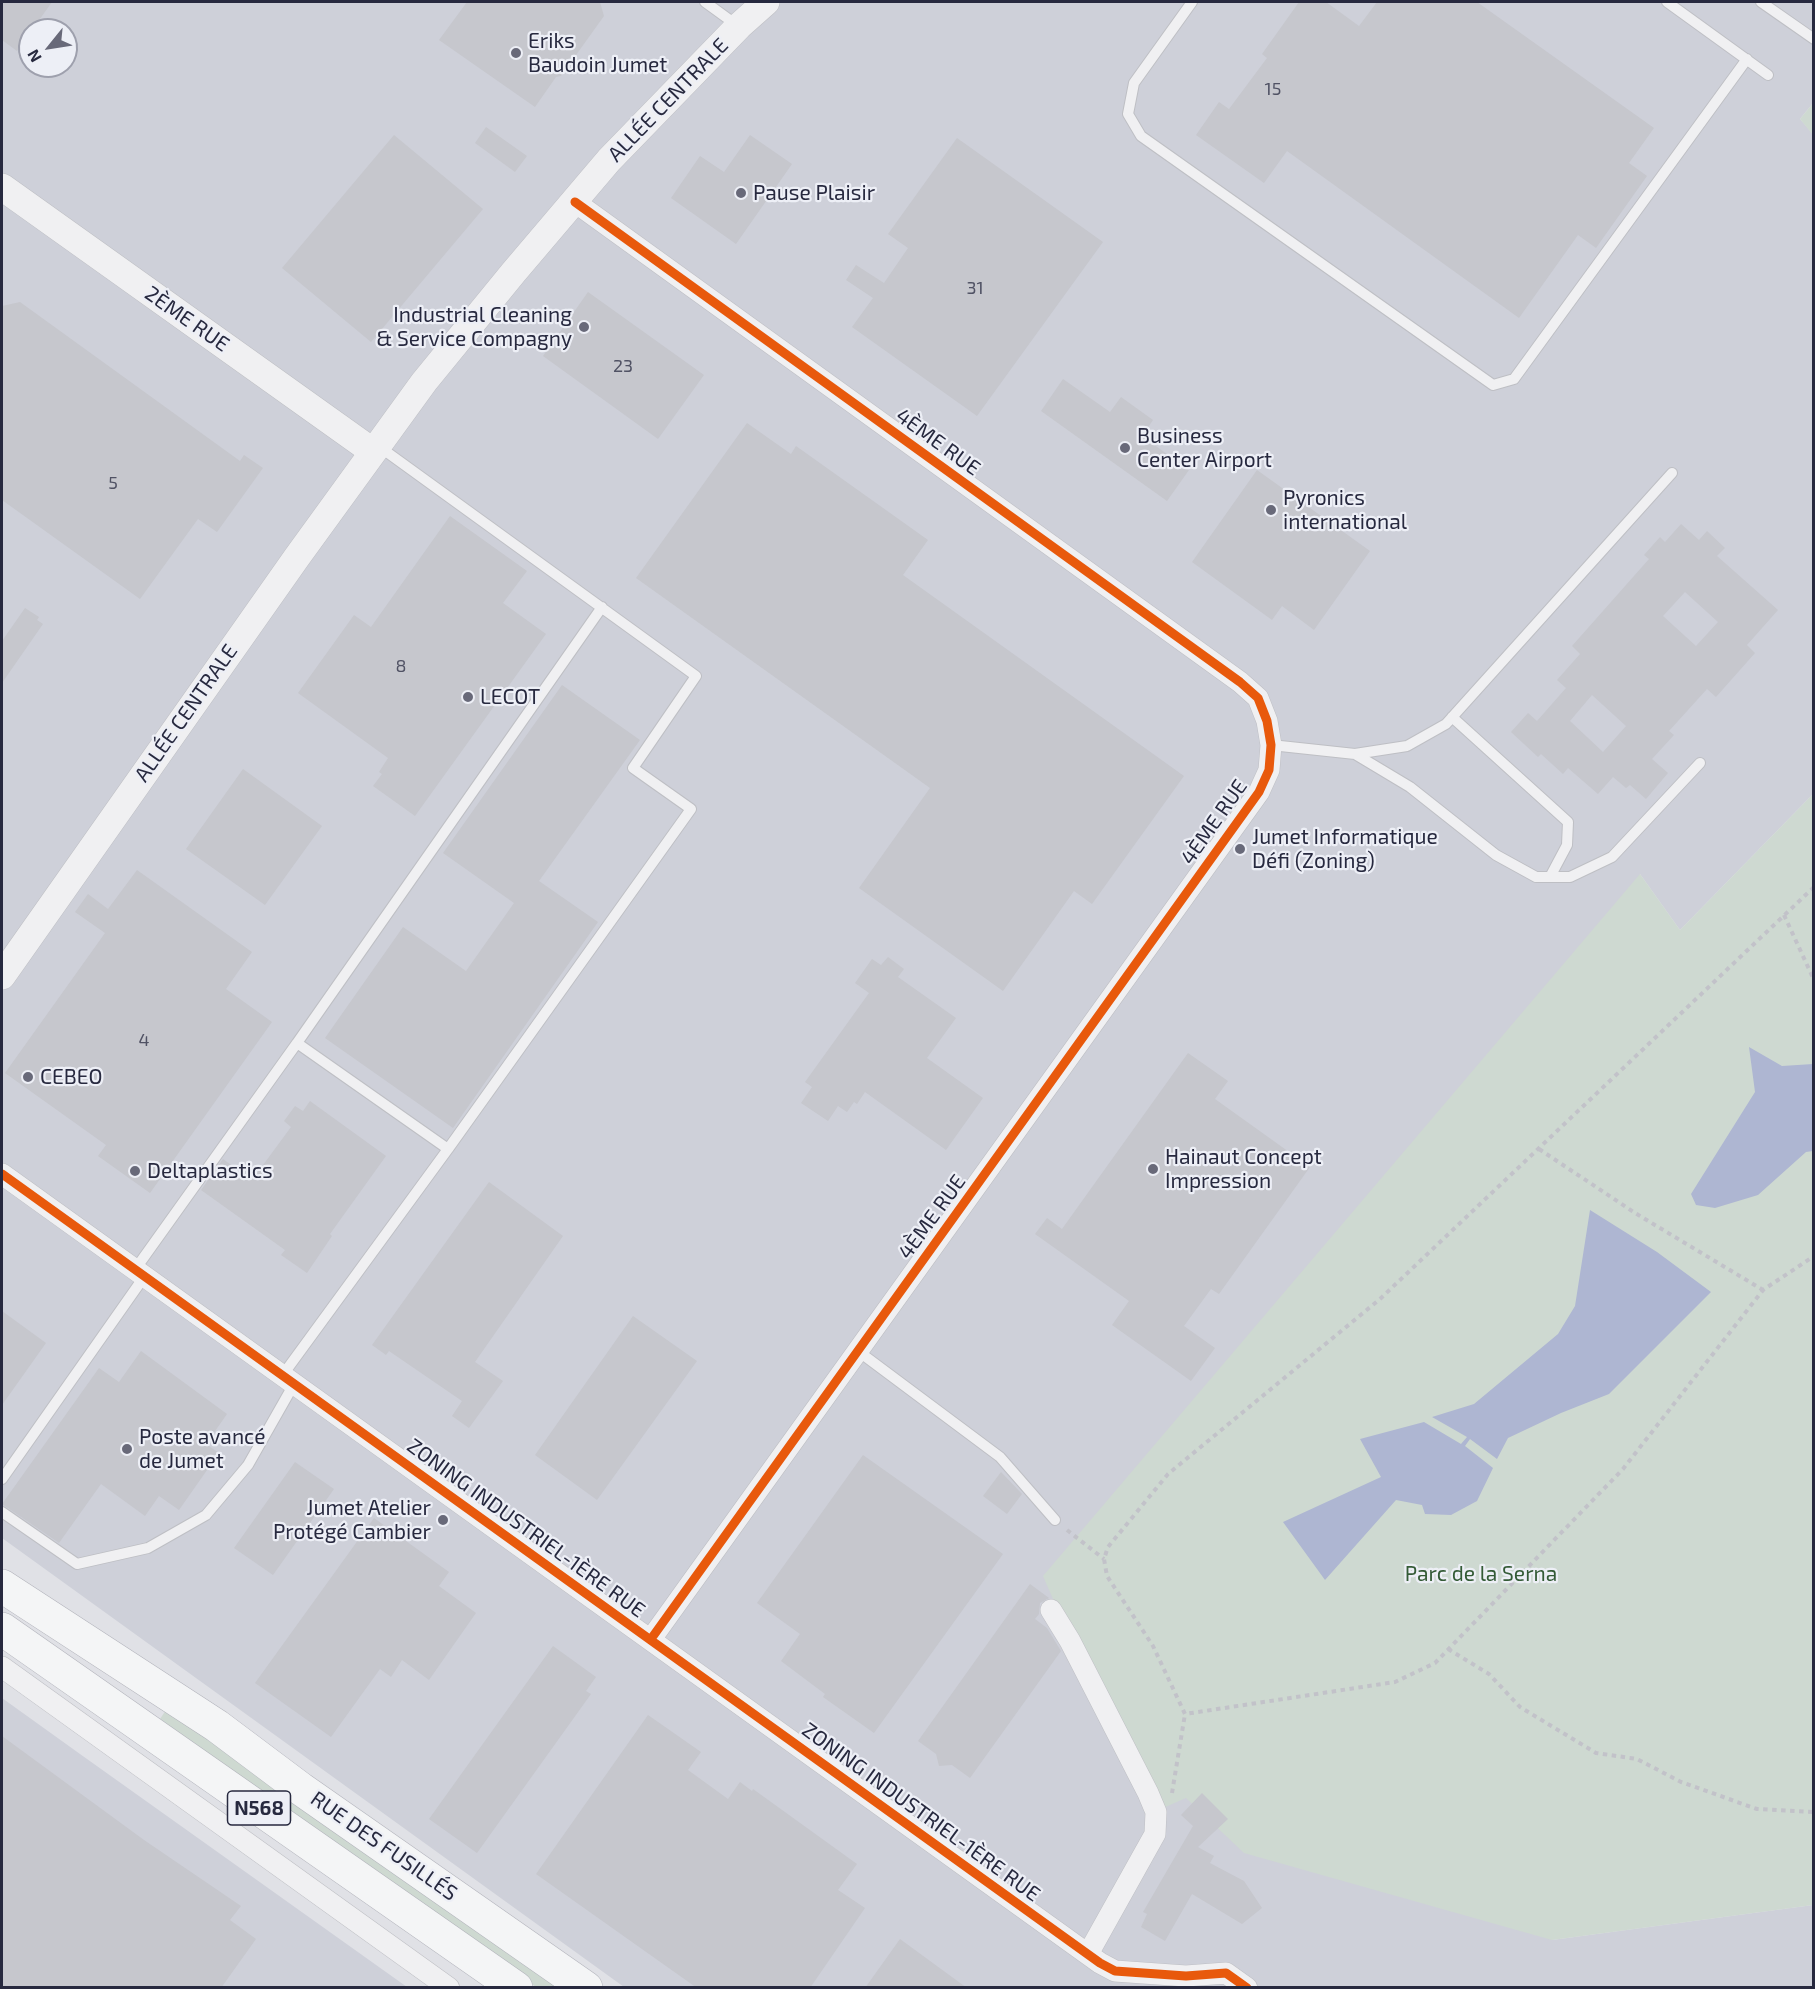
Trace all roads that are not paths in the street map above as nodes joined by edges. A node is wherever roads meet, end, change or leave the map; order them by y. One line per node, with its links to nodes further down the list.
1 (705, 2): 6 (lane)
2 (766, 2): 6 (street, ALLÉE CENTRALE)
3 (1667, 2): 8 (lane)
4 (1761, 2): 7 (lane)
5 (1187, 3): 8 (lane)
6 (739, 26): 11 (street, ALLÉE CENTRALE)
7 (1814, 39)
8 (1747, 59): 9 (lane)
9 (1768, 75)
10 (2, 188): 12 (street, 2ÈME RUE)
11 (575, 202): 12 (street, ALLÉE CENTRALE); 16 (street, 4ÈME RUE)
12 (375, 448): 14 (lane); 20 (street, ALLÉE CENTRALE)
13 (1672, 473): 15 (lane)
14 (602, 607): 21 (lane); 22 (lane)
15 (1452, 717): 17 (lane); 19 (lane)
16 (1271, 745): 17 (lane); 25 (street, 4ÈME RUE)
17 (1354, 754): 19 (lane)
18 (1700, 763): 19 (lane)
19 (1550, 877)
20 (2, 976)
21 (297, 1043): 22 (lane); 24 (lane)
22 (448, 1149): 26 (lane)
23 (2, 1174): 24 (street, ZONING INDUSTRIEL-1ÈRE RUE)
24 (139, 1274): 26 (street, ZONING INDUSTRIEL-1ÈRE RUE); 27 (lane)
25 (858, 1351): 29 (lane); 33 (street, 4ÈME RUE)
26 (288, 1380): 28 (lane); 33 (street, ZONING INDUSTRIEL-1ÈRE RUE)
27 (2, 1479)
28 (2, 1512)
29 (1055, 1520)
30 (2, 1586): 39 (highway, RUE DES FUSILLÉS / N568)
31 (1050, 1610): 35 (street)
32 (2, 1629): 38 (highway, RUE DES FUSILLÉS / N568)
33 (651, 1639): 35 (street, ZONING INDUSTRIEL-1ÈRE RUE)
34 (2, 1667): 37 (street)
35 (1088, 1954): 36 (street, ZONING INDUSTRIEL-1ÈRE RUE)
36 (1119, 1979): 40 (street)
37 (449, 1988)
38 (516, 1988)
39 (586, 1988)
40 (1247, 1988)

